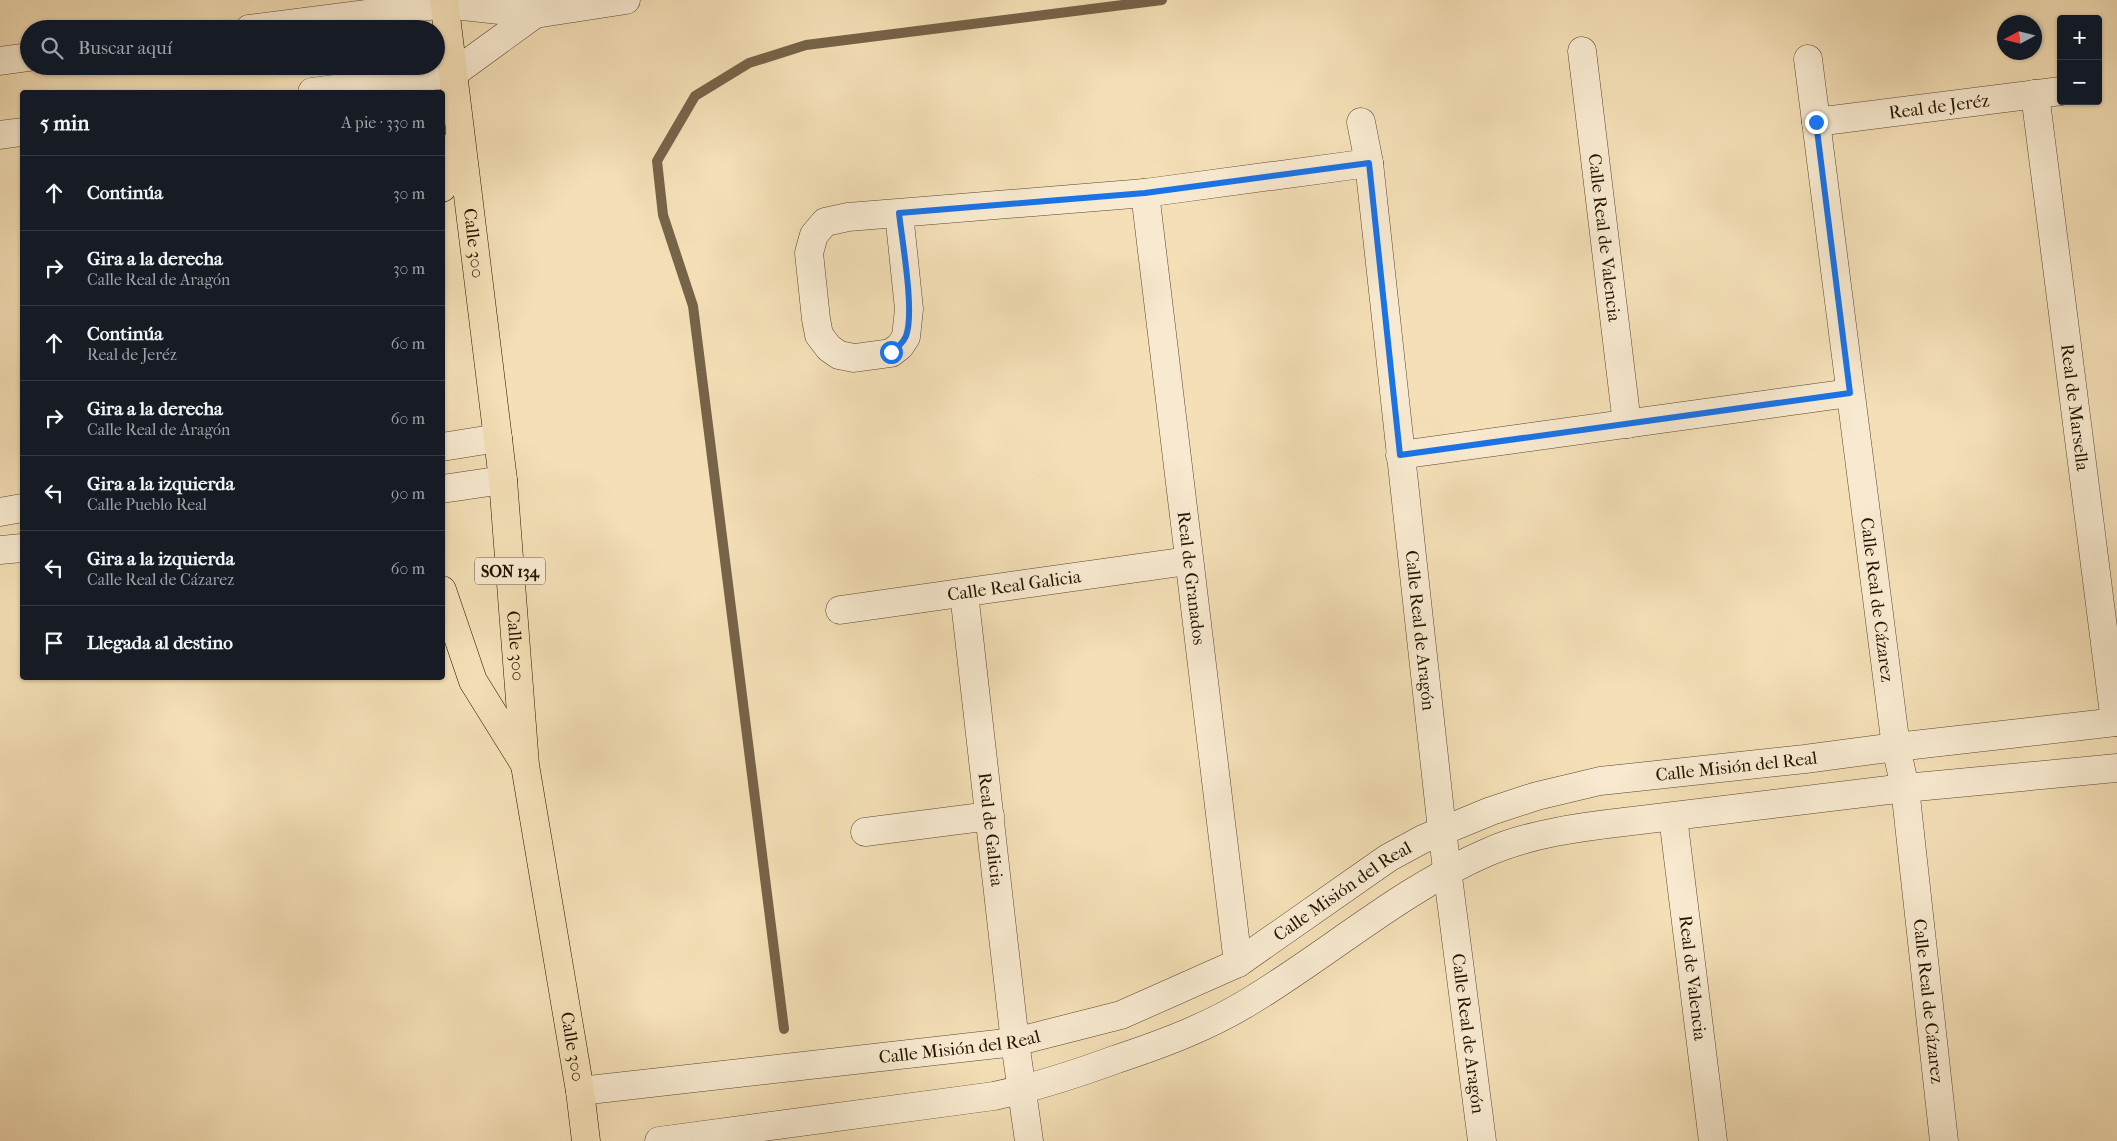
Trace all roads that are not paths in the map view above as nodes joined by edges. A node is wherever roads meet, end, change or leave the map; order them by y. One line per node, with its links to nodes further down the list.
1 (626, 0): 3 (street)
2 (444, 2): 3 (street); 4 (street); 9 (main road, Calle 300 / SON 134)
3 (535, 14): 9 (street)
4 (314, 20)
5 (1582, 51): 24 (street, Calle Real de Valencia)
6 (20, 58): 8 (street)
7 (1808, 59): 15 (street, Calle Real de Cázarez)
8 (0, 61)
9 (454, 73): 10 (street); 17 (main road, Calle 300 / SON 134)
10 (445, 74)
11 (439, 75): 12 (street)
12 (327, 90)
13 (2048, 92): 15 (street, Real de Jeréz); 38 (street, Real de Marsella)
14 (1361, 122): 19 (street, Calle Real de Aragón)
15 (1816, 122): 23 (street, Calle Real de Cázarez)
16 (20, 132): 18 (street)
17 (461, 132): 20 (main road); 25 (main road, Calle 300 / SON 134)
18 (0, 135)
19 (1369, 163): 21 (street); 27 (street, Calle Real de Aragón)
20 (445, 179)
21 (1145, 193): 22 (street); 34 (street, Real de Granados)
22 (899, 213): 22 (street)
23 (1850, 393): 24 (street); 39 (street, Calle Real de Cázarez)
24 (1627, 424): 27 (street)
25 (498, 438): 26 (street); 28 (main road, Calle 300 / SON 134)
26 (445, 447)
27 (1400, 455): 45 (street, Calle Real de Aragón)
28 (504, 480): 29 (street); 40 (main road, Calle 300 / SON 134)
29 (445, 489)
30 (20, 508): 31 (street)
31 (0, 512)
32 (20, 548): 33 (street)
33 (0, 550)
34 (1188, 561): 35 (street, Calle Real Galicia); 48 (street, Real de Granados)
35 (964, 593): 37 (street, Calle Real Galicia); 43 (street, Real de Galicia)
36 (445, 600): 40 (main road)
37 (840, 610)
38 (2116, 722): 39 (street, Calle Misión del Real)
39 (1896, 747): 42 (street, Calle Real de Cázarez); 45 (street, Calle Misión del Real)
40 (525, 765): 50 (main road, Calle 300 / SON 134)
41 (2117, 768): 42 (street, Calle Misión del Real)
42 (1905, 788): 44 (street, Calle Misión del Real); 56 (street, Calle Real de Cázarez)
43 (990, 816): 46 (street); 49 (street, Real de Galicia)
44 (1673, 817): 47 (street, Calle Misión del Real); 55 (street, Real de Valencia)
45 (1442, 830): 47 (street, Calle Real de Aragón); 48 (street, Calle Misión del Real)
46 (865, 832)
47 (1448, 871): 49 (street, Calle Misión del Real); 54 (street, Calle Real de Aragón)
48 (1238, 963): 49 (street, Calle Misión del Real)
49 (1019, 1066): 50 (street, Calle Misión del Real); 52 (street, Calle Misión del Real); 53 (street, Real de Galicia)
50 (580, 1091): 51 (main road, Calle 300 / SON 134)
51 (586, 1141)
52 (659, 1141)
53 (1029, 1141)
54 (1482, 1141)
55 (1713, 1141)
56 (1944, 1141)

